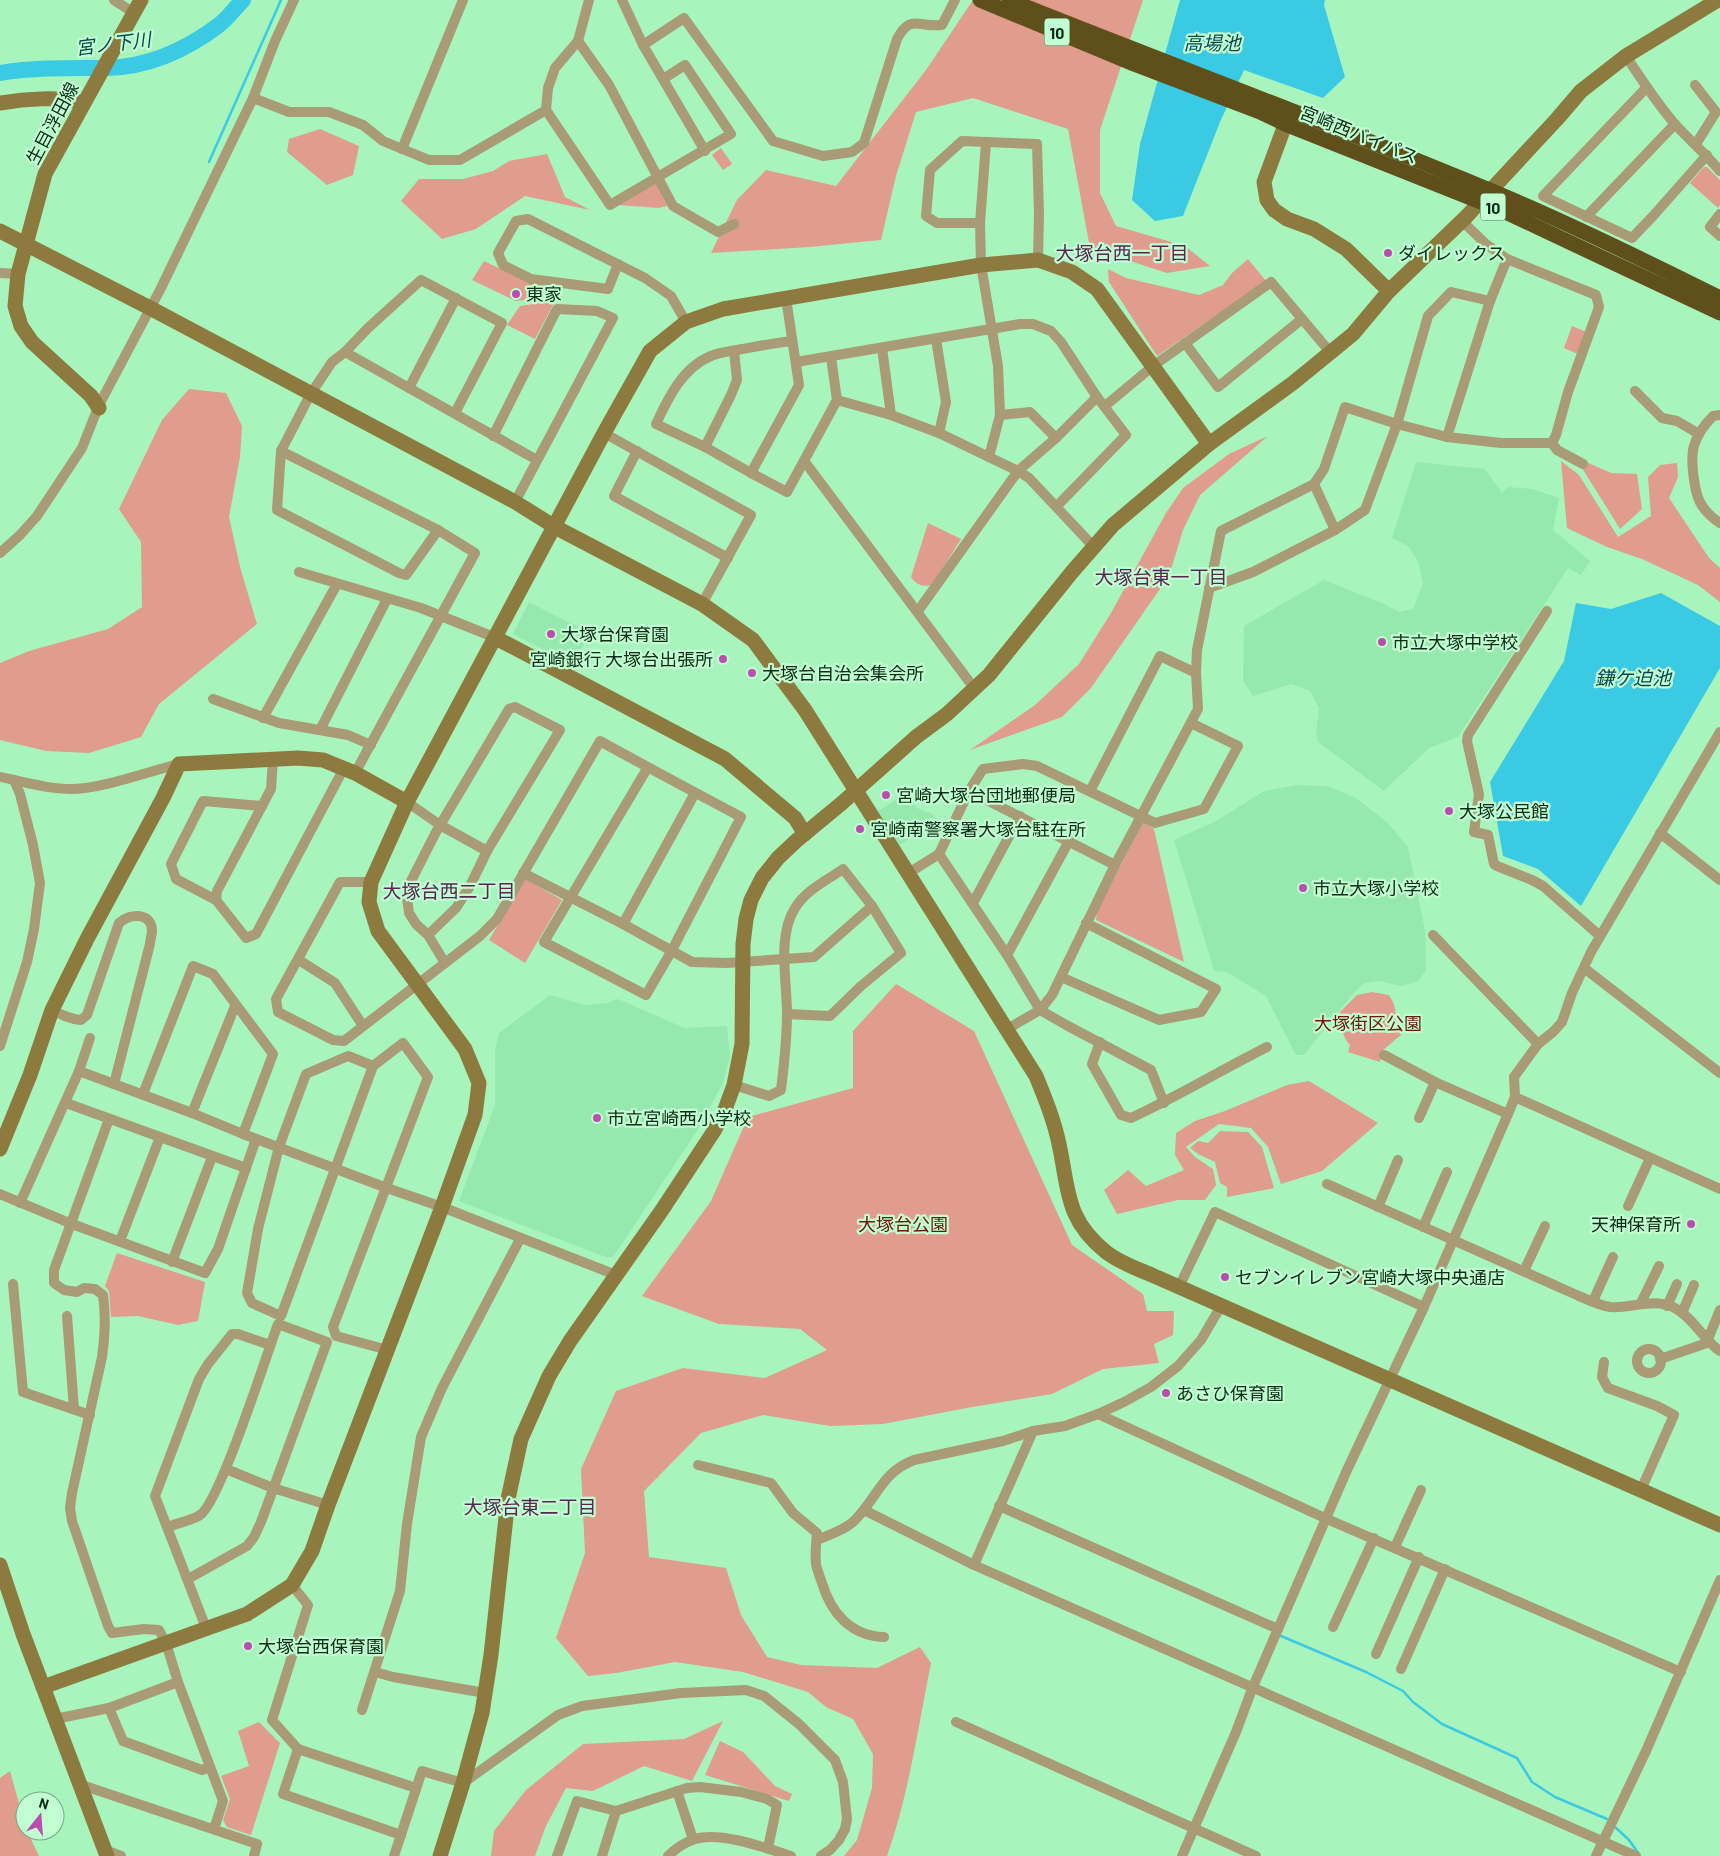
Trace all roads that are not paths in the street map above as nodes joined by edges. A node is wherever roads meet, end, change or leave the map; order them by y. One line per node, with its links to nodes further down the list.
1 (114, 0): 10 (street)
2 (294, 0): 18 (street)
3 (463, 0): 26 (street)
4 (589, 0): 11 (street)
5 (622, 0): 12 (street)
6 (955, 0): 12 (street)
7 (980, 0): 14 (highway, 宮崎西バイパス / 10)
8 (1008, 0): 14 (highway, 宮崎西バイパス / 10)
9 (1718, 0): 13 (street)
10 (137, 6): 20 (street, 生目浮田線)
11 (578, 41): 21 (street); 30 (street)
12 (643, 45): 15 (street)
13 (1626, 56): 17 (street); 33 (street)
14 (1136, 58): 22 (highway, 宮崎西バイパス / 10)
15 (663, 79): 27 (street); 27 (street)
16 (1695, 85): 25 (street)
17 (1647, 87): 23 (street); 32 (street)
18 (254, 98): 26 (street); 50 (street)
19 (0, 103): 20 (street)
20 (83, 103): 38 (street, 生目浮田線)
21 (546, 110): 26 (street); 30 (street)
22 (1288, 117): 45 (street); 48 (highway, 宮崎西バイパス / 10); 51 (highway, 宮崎西バイパス / 10)
23 (1675, 124): 25 (street); 32 (street)
24 (986, 143): 34 (street); 34 (street); 40 (street)
25 (1696, 144): 28 (street)
26 (402, 149)
27 (705, 151): 30 (street)
28 (1707, 155): 29 (street); 32 (street)
29 (1720, 171)
30 (658, 177): 35 (street)
31 (1720, 214): 37 (street)
32 (1586, 217)
33 (1464, 219): 39 (street); 45 (street)
34 (980, 223): 42 (street)
35 (734, 224)
36 (0, 232): 38 (street)
37 (1720, 236)
38 (24, 244): 44 (street, 生目浮田線); 50 (street)
39 (1507, 258): 49 (street); 83 (street)
40 (1038, 260): 42 (street); 64 (street)
41 (618, 264): 41 (street); 53 (street)
42 (981, 265): 47 (street); 54 (street)
43 (0, 272): 44 (street)
44 (18, 274): 71 (street, 生目浮田線)
45 (1389, 291): 61 (street)
46 (456, 298): 60 (street); 65 (street); 72 (street)
47 (786, 298): 53 (street); 56 (street)
48 (1720, 298)
49 (1490, 301): 76 (street); 82 (street)
50 (150, 308): 67 (street); 71 (street)
51 (1720, 313)
52 (1302, 319): 57 (street); 57 (street); 61 (street)
53 (686, 322): 77 (street)
54 (991, 330): 55 (street); 68 (street); 74 (street)
55 (936, 338): 58 (street); 78 (street)
56 (792, 340): 59 (street); 63 (street)
57 (1185, 343): 64 (street)
58 (882, 348): 62 (street); 73 (street)
59 (734, 351): 85 (street); 85 (street)
60 (345, 352): 65 (street); 67 (street)
61 (1330, 352): 84 (street)
62 (830, 357): 63 (street); 69 (street)
63 (796, 362): 93 (street)
64 (1153, 366): 70 (street); 84 (street)
65 (409, 388): 72 (street)
66 (1635, 391): 79 (street)
67 (310, 394): 86 (street); 95 (street)
68 (1097, 397): 70 (street); 81 (street)
69 (837, 400): 73 (street); 90 (street)
70 (1105, 406): 96 (street)
71 (98, 408): 102 (street)
72 (455, 413): 80 (street)
73 (891, 415): 78 (street)
74 (1000, 415): 81 (street); 88 (street)
75 (1720, 415): 79 (street)
76 (1397, 424): 82 (street); 94 (street); 100 (street)
77 (604, 433): 87 (street); 98 (street)
78 (940, 433): 88 (street)
79 (1699, 434): 97 (street)
80 (493, 436): 89 (street); 89 (street)
81 (1056, 438): 92 (street)
82 (1447, 438): 83 (street)
83 (1552, 443): 91 (street)
84 (1209, 444): 101 (street)
85 (705, 447): 93 (street)
86 (282, 451): 99 (street); 99 (street)
87 (637, 451): 103 (street); 103 (street)
88 (989, 457): 92 (street)
89 (537, 460): 95 (street)
90 (804, 462): 93 (street); 110 (street)
91 (1583, 464)
92 (1018, 471): 96 (street); 110 (street)
93 (751, 473)
94 (1314, 484): 100 (street); 106 (street)
95 (515, 502): 98 (street)
96 (1057, 506): 101 (street)
97 (1720, 523)
98 (555, 527): 108 (street); 112 (street)
99 (438, 530): 111 (street)
100 (1335, 530): 106 (street)
101 (1093, 546): 114 (street)
102 (0, 553)
103 (728, 558): 108 (street)
104 (299, 572): 105 (street)
105 (337, 584): 107 (street); 116 (street)
106 (1209, 588): 113 (street)
107 (387, 599): 111 (street); 118 (street)
108 (702, 604): 130 (street)
109 (1547, 611): 154 (street)
110 (918, 612): 114 (street)
111 (440, 615): 112 (street); 120 (street)
112 (496, 638): 131 (street); 137 (street)
113 (1196, 673): 117 (street); 128 (street)
114 (974, 688): 130 (street)
115 (213, 699): 116 (street)
116 (263, 718): 118 (street)
117 (1191, 722): 134 (street); 134 (street)
118 (320, 730): 120 (street)
119 (1720, 732): 136 (street)
120 (371, 745): 124 (street)
121 (274, 759): 122 (street); 124 (street); 132 (street)
122 (178, 764): 126 (street); 165 (street)
123 (648, 767): 129 (street); 142 (street); 146 (street)
124 (350, 770): 131 (street); 147 (street)
125 (0, 777): 126 (street)
126 (14, 780): 173 (street)
127 (969, 791): 128 (street); 133 (street); 140 (street)
128 (1090, 791): 134 (street)
129 (695, 792): 151 (street); 155 (street)
130 (855, 792): 137 (street); 143 (street)
131 (407, 802): 135 (street); 145 (street)
132 (262, 806): 147 (street); 147 (street)
133 (1020, 816): 138 (street); 148 (street)
134 (1140, 816): 141 (street)
135 (440, 825): 139 (street); 139 (street); 152 (street)
136 (1660, 833): 144 (street); 154 (street)
137 (805, 834): 159 (street)
138 (1069, 842): 141 (street); 156 (street)
139 (487, 851): 152 (street)
140 (939, 854): 143 (street); 148 (street)
141 (1115, 865): 150 (street)
142 (523, 873): 146 (street); 160 (street)
143 (907, 874): 169 (street)
144 (1720, 880)
145 (371, 882): 158 (street); 163 (street)
146 (569, 898): 151 (street); 155 (street)
147 (216, 900)
148 (973, 903): 156 (street)
149 (872, 906): 157 (street); 157 (street); 167 (street)
150 (1086, 923): 162 (street); 162 (street)
151 (623, 924): 155 (street)
152 (428, 935): 160 (street)
153 (1433, 935): 172 (street)
154 (1600, 936): 161 (street)
155 (671, 952): 159 (street)
156 (1007, 955): 166 (street)
157 (784, 959): 159 (street); 167 (street)
158 (299, 960): 168 (street); 168 (street)
159 (743, 962): 181 (street)
160 (445, 963): 163 (street)
161 (1584, 968): 172 (street); 178 (street)
162 (1061, 977): 166 (street)
163 (417, 985): 168 (street); 208 (street)
164 (236, 1006): 182 (street); 186 (street); 190 (street)
165 (52, 1010): 180 (street); 194 (street)
166 (1040, 1010): 169 (street); 171 (street)
167 (787, 1014): 181 (street)
168 (363, 1026)
169 (1007, 1029): 223 (street)
170 (90, 1038): 177 (street)
171 (1100, 1042): 185 (street); 185 (street)
172 (1538, 1044): 183 (street)
173 (0, 1046)
174 (1267, 1047): 185 (street)
175 (1384, 1055): 179 (street)
176 (373, 1066): 193 (street); 199 (street); 202 (street)
177 (79, 1071): 180 (street); 184 (street)
178 (1720, 1073)
179 (1435, 1082): 187 (street); 188 (street)
180 (114, 1084): 182 (street)
181 (734, 1085): 219 (street)
182 (143, 1094): 186 (street)
183 (1515, 1097): 187 (street); 196 (street)
184 (66, 1103): 189 (street); 205 (street)
185 (1164, 1103)
186 (192, 1112): 190 (street)
187 (1508, 1114): 213 (street)
188 (1419, 1118)
189 (109, 1119): 191 (street); 209 (street)
190 (243, 1134): 192 (street)
191 (160, 1137): 195 (street); 214 (street)
192 (256, 1139): 193 (street); 198 (street)
193 (280, 1148): 199 (street); 199 (street)
194 (0, 1149)
195 (212, 1156): 198 (street); 216 (street)
196 (1650, 1158): 203 (street); 207 (street)
197 (1398, 1160): 206 (street)
198 (246, 1168): 216 (street)
199 (336, 1169): 202 (street)
200 (1447, 1172): 210 (street)
201 (1327, 1184): 206 (street)
202 (387, 1188): 208 (street); 234 (street)
203 (1720, 1189)
204 (0, 1194): 205 (street)
205 (20, 1203): 209 (street)
206 (1378, 1206): 210 (street)
207 (1628, 1206)
208 (442, 1207): 212 (street); 234 (street)
209 (72, 1224): 214 (street); 241 (street)
210 (1424, 1226): 213 (street)
211 (1545, 1226): 218 (street)
212 (520, 1239): 219 (street); 271 (street)
213 (1454, 1240): 218 (street); 228 (street)
214 (120, 1241): 216 (street)
215 (1613, 1257): 224 (street)
216 (172, 1262)
217 (1659, 1266): 225 (street)
218 (1524, 1271): 224 (street)
219 (616, 1276): 276 (street)
220 (13, 1284): 239 (street)
221 (1677, 1284): 227 (street)
222 (1694, 1285): 230 (street)
223 (1179, 1288): 226 (street); 228 (street)
224 (1593, 1301): 225 (street)
225 (1642, 1303): 227 (street)
226 (1221, 1306): 238 (street); 240 (street)
227 (1667, 1306): 230 (street)
228 (1424, 1307): 238 (street)
229 (1720, 1310): 232 (street)
230 (1682, 1313): 232 (street)
231 (67, 1316): 239 (street)
232 (1709, 1341): 235 (street); 236 (street)
233 (270, 1345): 244 (street); 245 (street); 253 (street)
234 (388, 1350): 248 (street)
235 (1720, 1351)
236 (1660, 1359)
237 (1604, 1362): 247 (street)
238 (1391, 1380): 247 (street); 251 (street)
239 (74, 1409): 241 (street)
240 (1098, 1414): 242 (street); 251 (street)
241 (90, 1415): 268 (street)
242 (1033, 1431): 249 (street); 250 (street)
243 (698, 1465): 255 (street)
244 (226, 1469): 245 (street); 253 (street)
245 (273, 1488): 248 (street); 261 (street)
246 (1421, 1490): 256 (street)
247 (1641, 1490): 252 (street)
248 (328, 1505): 263 (street)
249 (999, 1506): 259 (street); 266 (street)
250 (864, 1510): 255 (street); 259 (street)
251 (1327, 1518): 254 (street); 266 (street)
252 (1720, 1525)
253 (168, 1527): 261 (street)
254 (1374, 1538): 256 (street); 264 (street)
255 (817, 1540): 267 (street)
256 (1395, 1547): 257 (street)
257 (1419, 1557): 260 (street); 269 (street)
258 (0, 1565): 274 (street)
259 (974, 1565): 275 (street)
260 (1445, 1569): 270 (street); 272 (street)
261 (188, 1579): 265 (street)
262 (1720, 1580): 272 (street)
263 (292, 1585): 265 (street); 281 (street)
264 (1333, 1627)
265 (206, 1628): 268 (street)
266 (1278, 1628): 275 (street)
267 (884, 1638)
268 (166, 1643): 273 (street); 274 (street)
269 (1376, 1654)
270 (1401, 1669)
271 (375, 1672): 276 (street); 278 (street)
272 (1681, 1672): 292 (street)
273 (178, 1682): 277 (street); 282 (street)
274 (43, 1687): 279 (street)
275 (1252, 1689): 288 (street); 292 (street)
276 (485, 1693): 283 (street)
277 (109, 1708): 279 (street); 282 (street)
278 (362, 1710)
279 (55, 1719): 284 (street)
280 (956, 1722): 288 (street)
281 (298, 1749): 285 (street); 290 (street)
282 (210, 1767): 289 (street)
283 (463, 1783): 285 (street); 298 (street); 303 (street)
284 (79, 1784): 289 (street); 294 (street)
285 (416, 1788): 290 (street)
286 (677, 1791): 287 (street); 291 (street); 293 (street)
287 (616, 1811): 299 (street); 300 (street)
288 (1194, 1828): 304 (street); 305 (street)
289 (214, 1829): 296 (street)
290 (401, 1835): 297 (street)
291 (692, 1839): 293 (street); 301 (street)
292 (1602, 1842): 306 (street); 307 (street)
293 (768, 1848): 302 (street)
294 (106, 1853): 295 (street)
295 (121, 1856)
296 (254, 1856)
297 (394, 1856)
298 (440, 1856)
299 (557, 1856)
300 (602, 1856)
301 (668, 1856)
302 (791, 1856)
303 (822, 1856)
304 (1182, 1856)
305 (1256, 1856)
306 (1596, 1856)
307 (1636, 1856)

